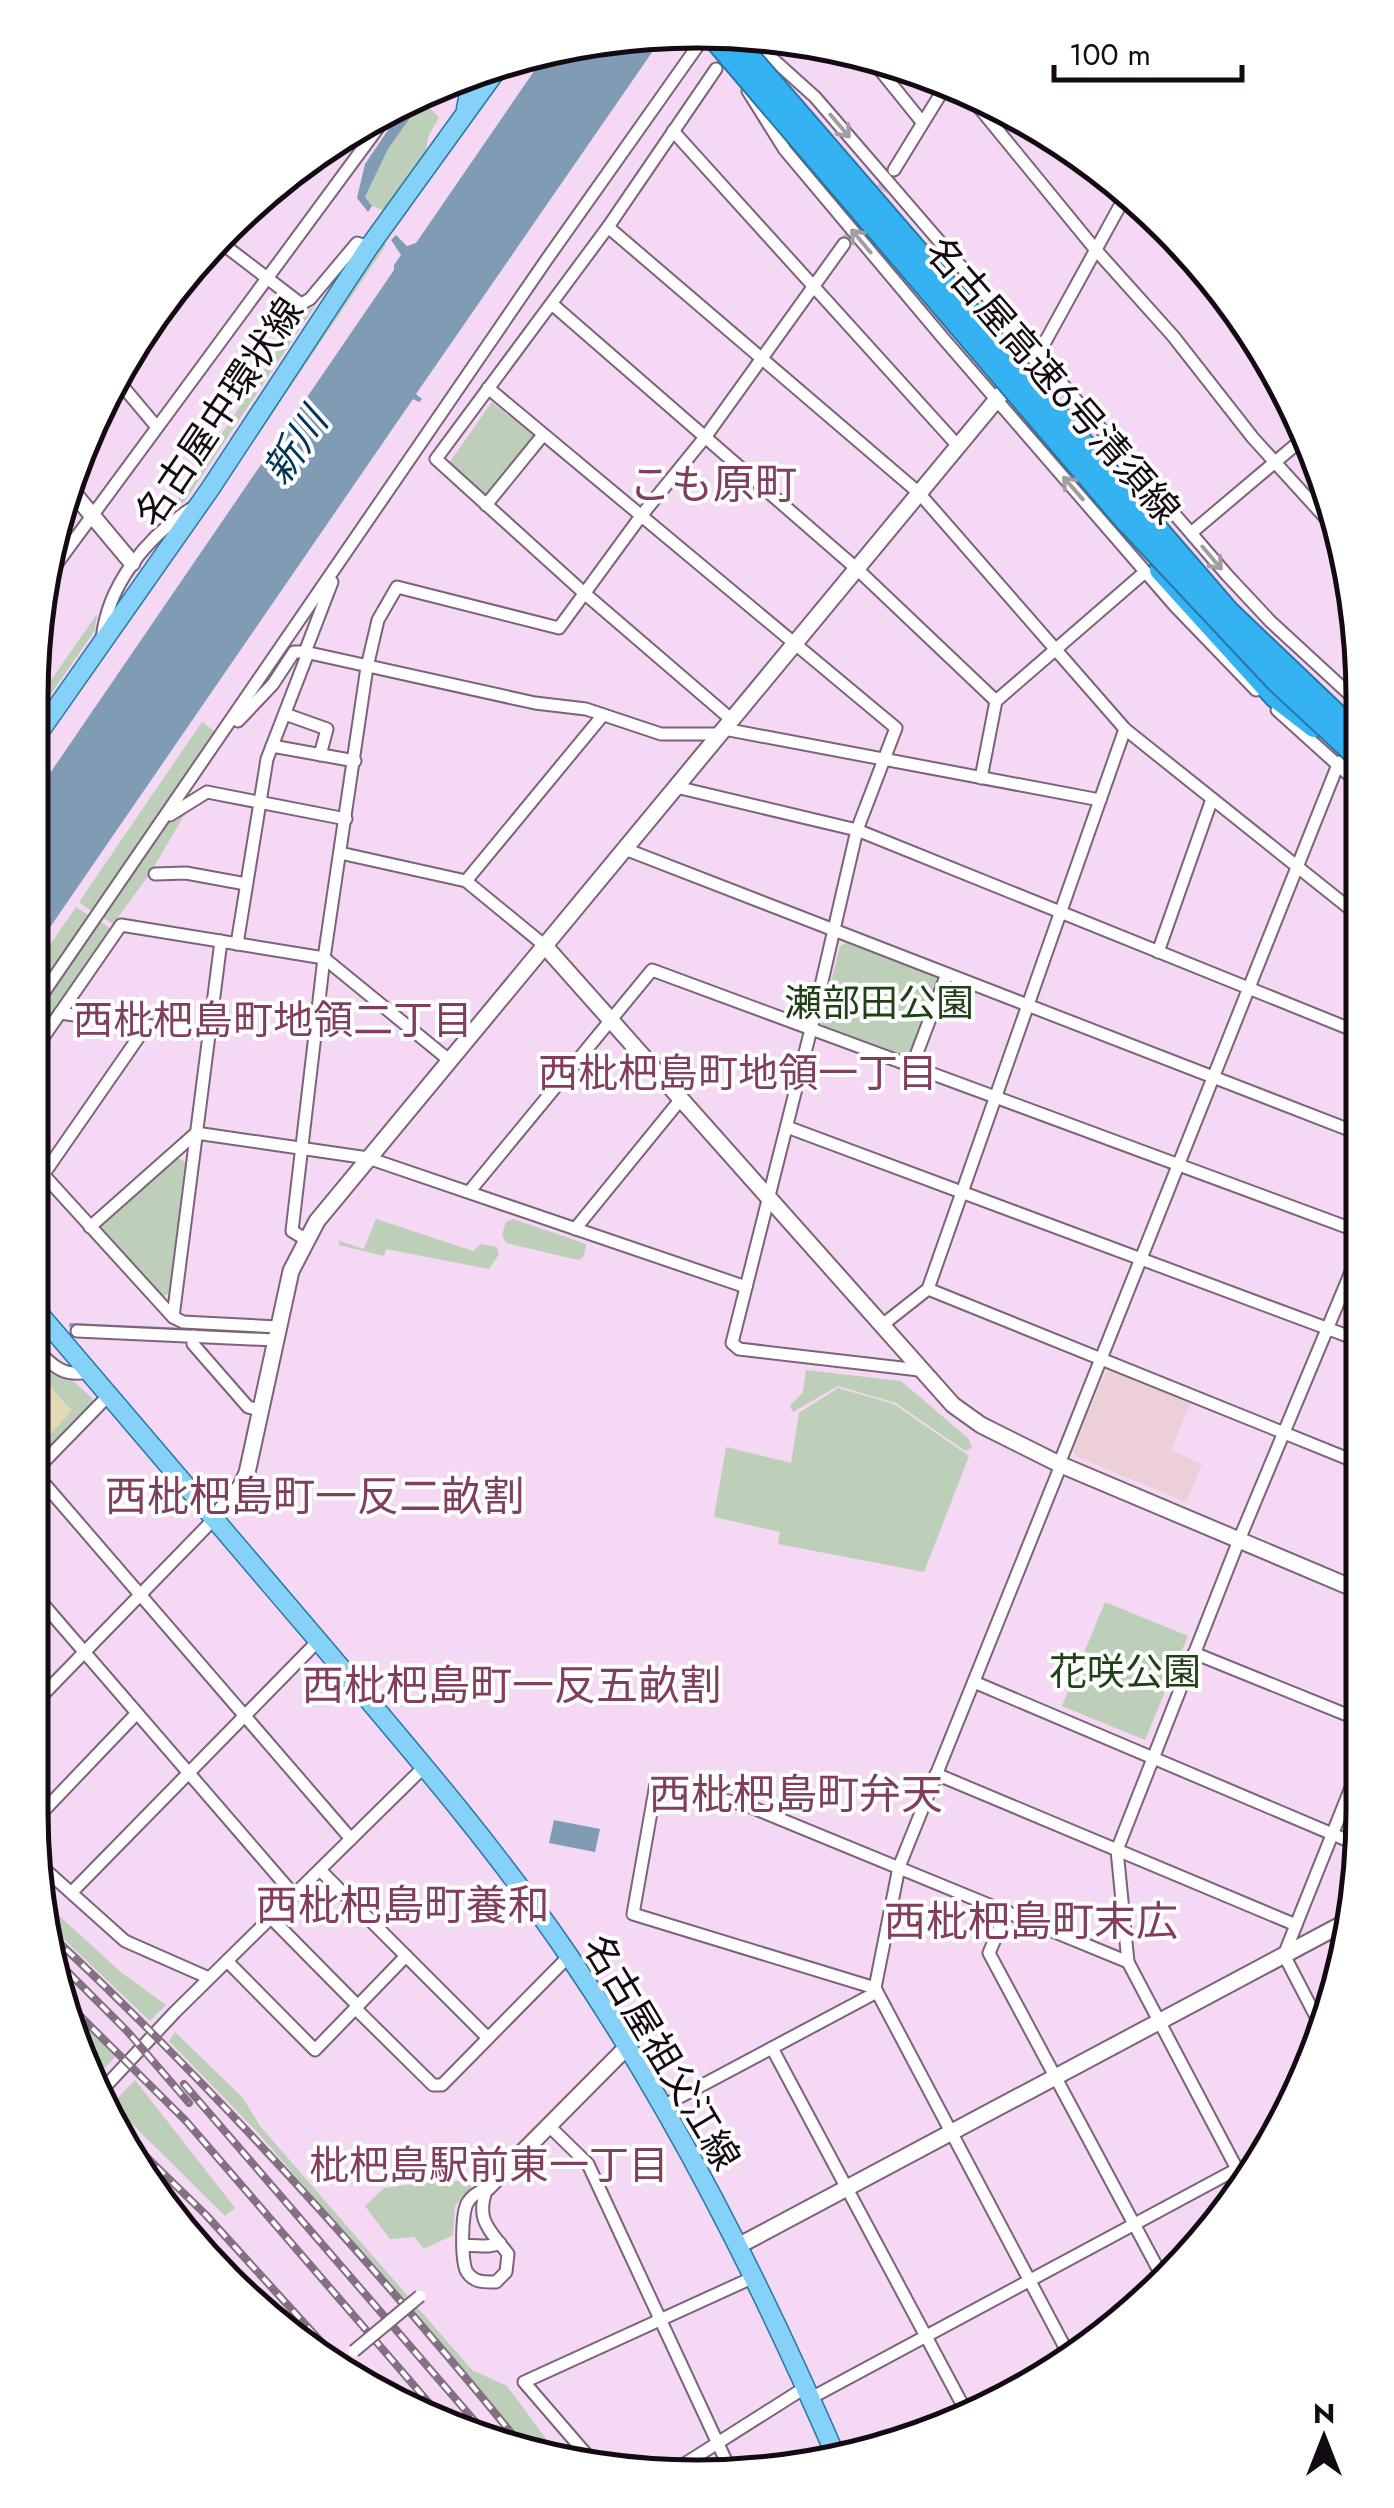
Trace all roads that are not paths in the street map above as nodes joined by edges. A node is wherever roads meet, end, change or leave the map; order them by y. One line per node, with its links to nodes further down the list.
1 (695, 48): 51 (street)
2 (716, 48): 8 (highway)
3 (718, 48): 73 (highway, 名古屋高速6号清須線, bridge)
4 (743, 49): 67 (highway, 名古屋高速6号清須線, bridge)
5 (759, 51): 30 (highway, one-way to 30)
6 (716, 69): 15 (street)
7 (885, 76): 14 (street)
8 (742, 81): 27 (highway); 28 (street, one-way to 8)
9 (489, 82): 13 (main road, 名古屋中環状線)
10 (470, 89): 13 (main road, 名古屋中環状線)
11 (940, 95): 14 (street)
12 (983, 114): 23 (street)
13 (464, 119): 21 (main road, 名古屋中環状線)
14 (922, 122): 17 (street)
15 (673, 131): 19 (street); 25 (street)
16 (363, 141): 24 (street)
17 (894, 170)
18 (1121, 205): 23 (street)
19 (608, 227): 26 (street); 29 (street)
20 (844, 244): 25 (street)
21 (370, 247): 24 (street); 44 (main road, 名古屋中環状線)
22 (228, 248): 24 (street)
23 (1095, 250): 30 (street); 41 (street)
24 (268, 279): 34 (street)
25 (814, 286): 29 (street); 39 (street)
26 (552, 304): 31 (street); 37 (street)
27 (950, 319): 28 (street); 33 (highway)
28 (958, 355): 33 (street)
29 (762, 358): 37 (street); 42 (street)
30 (1032, 361): 49 (street); 63 (highway)
31 (488, 388): 36 (street); 45 (street)
32 (125, 389): 34 (street)
33 (1002, 393): 35 (street); 39 (street); 40 (highway)
34 (156, 426): 47 (street)
35 (1026, 433): 40 (street); 54 (street, one-way to 35)
36 (543, 434): 45 (street); 48 (street)
37 (706, 436): 48 (street); 53 (street)
38 (1296, 445): 41 (street)
39 (958, 446): 42 (street)
40 (1064, 455): 74 (highway)
41 (1276, 461): 46 (street); 49 (street)
42 (920, 493): 53 (street); 58 (street)
43 (79, 499): 47 (street)
44 (201, 502): 52 (street); 56 (main road, 名古屋中環状線)
45 (486, 505): 55 (street)
46 (1318, 510)
47 (94, 516): 50 (street); 52 (street)
48 (641, 516): 55 (street); 57 (street)
49 (1191, 533): 61 (street, one-way to 61)
50 (64, 556)
51 (340, 562): 59 (street); 70 (street)
52 (132, 563): 56 (street)
53 (857, 569): 57 (street); 62 (street)
54 (1145, 572): 58 (street); 76 (street)
55 (583, 592): 60 (street); 68 (street)
56 (102, 640): 66 (main road, 名古屋中環状線)
57 (794, 644): 68 (street); 75 (street)
58 (1053, 650): 62 (street); 69 (street)
59 (306, 652): 60 (street); 64 (street); 70 (street)
60 (368, 666): 65 (street); 77 (street)
61 (1346, 692)
62 (996, 701): 79 (street)
63 (1346, 713)
64 (286, 714): 71 (street); 72 (street)
65 (603, 715): 68 (street); 91 (street)
66 (48, 719)
67 (1346, 724)
68 (726, 728): 75 (street); 80 (street)
69 (1125, 729): 81 (street); 82 (street)
70 (215, 745): 84 (street)
71 (272, 746): 72 (street); 83 (street)
72 (320, 755): 77 (street)
73 (1346, 759)
74 (1346, 759)
75 (886, 760): 79 (street); 86 (street)
76 (1346, 760)
77 (355, 761): 85 (street)
78 (1346, 768): 89 (street)
79 (982, 778): 81 (street)
80 (676, 787): 86 (street); 87 (street)
81 (1100, 800): 94 (street)
82 (1212, 800): 89 (street); 99 (street)
83 (259, 802): 84 (street); 85 (street); 92 (street)
84 (164, 818): 102 (street)
85 (346, 819): 88 (street)
86 (857, 830): 94 (street); 95 (street)
87 (625, 850): 95 (street); 98 (street)
88 (340, 853): 91 (street); 100 (street)
89 (1296, 868): 93 (street); 103 (street)
90 (154, 874): 92 (street)
91 (466, 881): 98 (street)
92 (246, 884): 97 (street)
93 (1346, 906)
94 (1061, 913): 99 (street); 104 (street)
95 (834, 930): 101 (street); 109 (street)
96 (221, 941): 97 (street); 105 (street); 111 (street)
97 (237, 944): 100 (street)
98 (544, 946): 106 (street); 112 (street)
99 (1158, 952): 103 (street)
100 (324, 958): 112 (street); 120 (street)
101 (946, 974): 104 (street); 113 (street)
102 (48, 987)
103 (1248, 988): 108 (street); 114 (street)
104 (1028, 1006): 114 (street); 115 (street)
105 (60, 1013): 107 (street); 110 (street)
106 (611, 1020): 109 (street); 116 (street); 125 (street)
107 (140, 1024): 111 (street); 123 (street)
108 (1346, 1028)
109 (812, 1029): 113 (street); 117 (street)
110 (48, 1030)
111 (209, 1034): 119 (street)
112 (450, 1060): 121 (street)
113 (912, 1066): 115 (street)
114 (1212, 1077): 118 (street); 122 (street)
115 (996, 1097): 122 (street); 126 (street)
116 (681, 1099): 127 (street); 130 (street)
117 (787, 1127): 126 (street); 127 (street)
118 (1346, 1129)
119 (196, 1133): 120 (street); 128 (street); 136 (street)
120 (302, 1148): 121 (street); 131 (street)
121 (368, 1158): 125 (street); 131 (street)
122 (1177, 1164): 129 (street); 132 (street)
123 (48, 1168)
124 (48, 1181): 128 (street)
125 (469, 1192): 130 (street)
126 (962, 1192): 132 (street); 135 (street)
127 (769, 1198): 134 (street); 138 (street)
128 (90, 1227): 136 (street)
129 (1346, 1227)
130 (575, 1229): 134 (street)
131 (305, 1239): 141 (street)
132 (1140, 1258): 139 (street); 144 (street)
133 (1346, 1282): 139 (street)
134 (746, 1287): 146 (street)
135 (928, 1289): 138 (street); 144 (street)
136 (173, 1317): 141 (street)
137 (48, 1325): 147 (main road, 名古屋祖父江線)
138 (881, 1326): 146 (street)
139 (1328, 1326): 142 (street); 150 (street)
140 (77, 1331): 143 (street)
141 (276, 1333): 143 (street); 149 (street)
142 (1346, 1334)
143 (194, 1336): 149 (street)
144 (1101, 1359): 150 (street); 153 (street)
145 (48, 1360): 147 (street)
146 (920, 1370): 153 (street)
147 (89, 1372): 148 (main road, 名古屋祖父江線)
148 (109, 1395): 151 (street); 155 (main road, 名古屋祖父江線)
149 (260, 1410): 155 (street)
150 (1283, 1433): 152 (street); 156 (street)
151 (48, 1455)
152 (1346, 1458)
153 (1060, 1464): 156 (street); 163 (street)
154 (48, 1489): 158 (street)
155 (214, 1519): 158 (street); 160 (main road, 名古屋祖父江線)
156 (1239, 1540): 157 (street); 162 (street)
157 (1346, 1585)
158 (142, 1595): 161 (street); 167 (street)
159 (48, 1610): 161 (street)
160 (318, 1641): 167 (street); 169 (main road, 名古屋祖父江線)
161 (85, 1652): 164 (street); 165 (street)
162 (1194, 1653): 166 (street); 168 (street)
163 (974, 1682): 168 (street); 171 (street)
164 (48, 1690)
165 (137, 1712): 170 (street); 173 (street)
166 (1346, 1715)
167 (245, 1716): 170 (street); 175 (street)
168 (1153, 1758): 174 (street); 177 (street)
169 (426, 1766): 175 (street); 189 (main road, 名古屋祖父江線)
170 (188, 1773): 181 (street); 182 (street)
171 (936, 1774): 177 (street); 178 (street)
172 (1346, 1799): 174 (street)
173 (48, 1806)
174 (1332, 1834): 176 (street); 185 (street)
175 (351, 1839): 179 (street)
176 (1345, 1840)
177 (1117, 1850): 185 (street); 191 (street)
178 (899, 1867): 183 (street); 193 (street); 193 (street)
179 (320, 1870): 182 (street); 188 (street)
180 (51, 1874): 181 (street)
181 (72, 1892): 192 (street)
182 (294, 1896): 184 (street)
183 (1007, 1912): 191 (street); 200 (street)
184 (271, 1918): 190 (street); 194 (street)
185 (1296, 1925): 187 (street)
186 (1336, 1928): 187 (street)
187 (1284, 1955): 195 (street); 196 (street)
188 (406, 1956): 194 (street); 197 (street)
189 (569, 1956): 197 (street); 198 (main road, 名古屋祖父江線)
190 (226, 1962): 192 (street); 194 (street)
191 (1128, 1962): 196 (street)
192 (209, 1978): 201 (street)
193 (876, 1990): 199 (street); 204 (street)
194 (357, 2007): 197 (street)
195 (1314, 2014)
196 (1157, 2022): 200 (street); 205 (street)
197 (488, 2038)
198 (628, 2048): 202 (main road, 名古屋祖父江線); 203 (street)
199 (772, 2048): 202 (street); 207 (street)
200 (1056, 2076): 204 (street); 209 (street)
201 (108, 2084)
202 (663, 2106): 212 (main road, 名古屋祖父江線)
203 (548, 2125): 208 (street); 217 (street)
204 (952, 2132): 207 (street); 215 (street)
205 (1239, 2169)
206 (1232, 2179): 209 (street)
207 (846, 2187): 212 (street); 218 (street)
208 (487, 2188): 210 (street); 211 (street)
209 (1135, 2225): 213 (street); 215 (street)
210 (500, 2244): 211 (street); 211 (street)
211 (463, 2246)
212 (738, 2246): 214 (main road, 名古屋祖父江線)
213 (1158, 2268)
214 (754, 2277): 217 (street); 221 (main road, 名古屋祖父江線)
215 (1030, 2282): 218 (street); 219 (street)
216 (420, 2296): 220 (street, bridge)
217 (661, 2320): 223 (street); 225 (street)
218 (926, 2337): 221 (street); 222 (street)
219 (1064, 2346)
220 (354, 2351)
221 (808, 2393): 223 (street); 224 (main road, 名古屋祖父江線)
222 (962, 2404)
223 (718, 2442): 226 (street); 227 (street)
224 (832, 2446)
225 (583, 2450)
226 (726, 2459)
227 (690, 2460)

